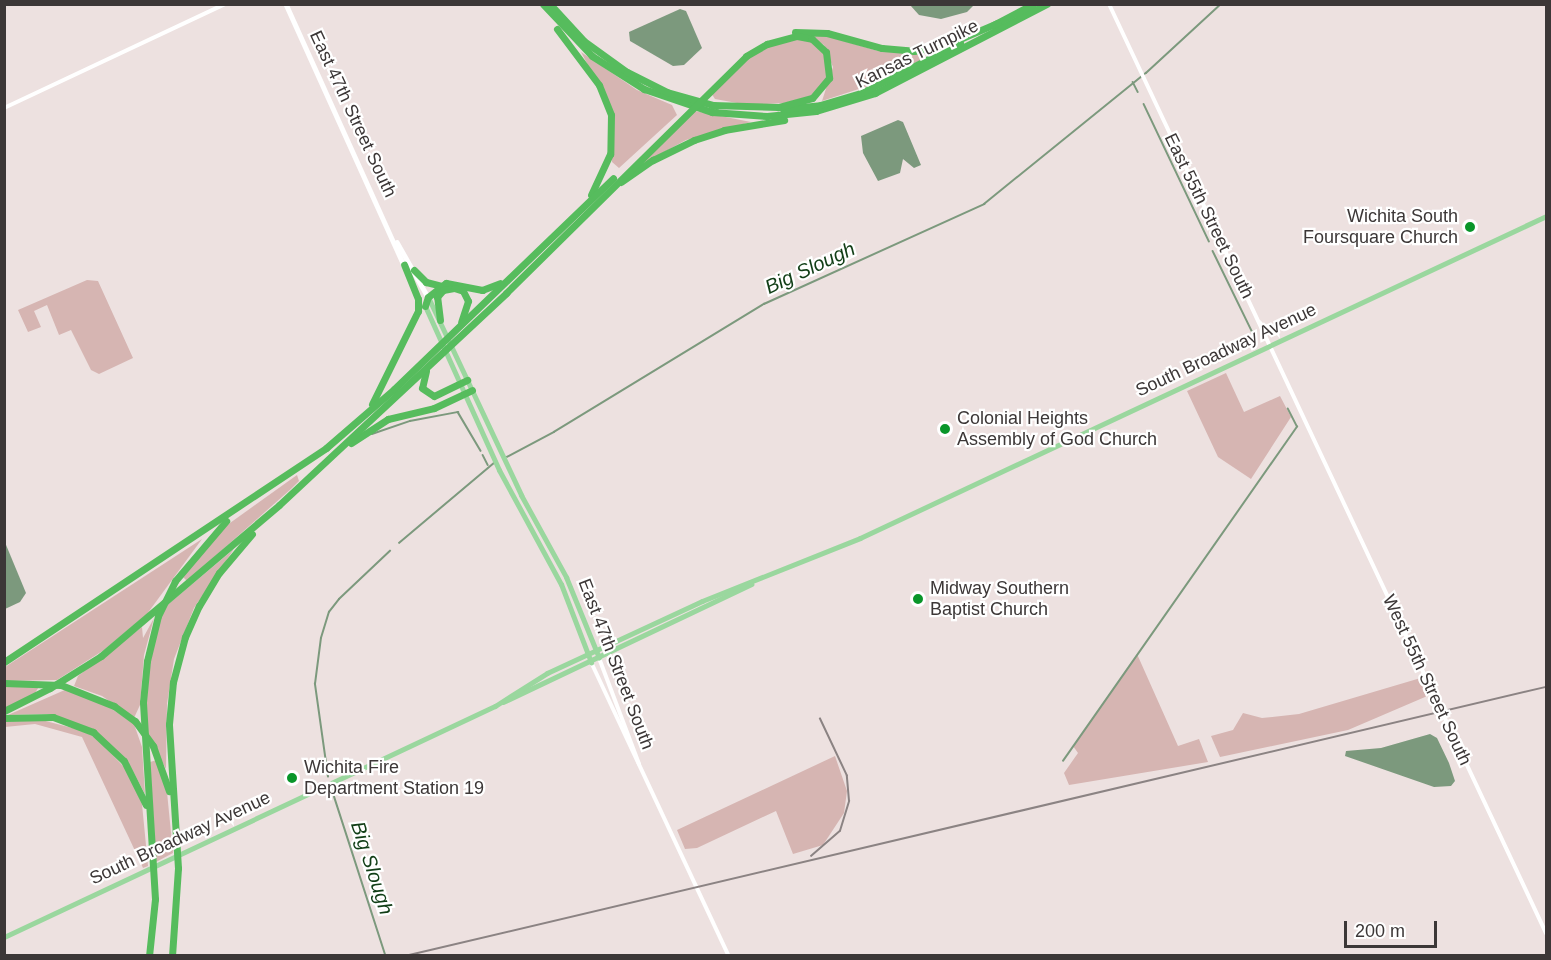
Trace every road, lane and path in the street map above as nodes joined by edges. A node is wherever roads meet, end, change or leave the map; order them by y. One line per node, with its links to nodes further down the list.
1 (225, 4): 11 (street)
2 (286, 4): 17 (main road, East 47th Street South)
3 (541, 4): 12 (highway, Kansas Turnpike); 15 (highway)
4 (550, 4): 10 (highway, Kansas Turnpike)
5 (1033, 4): 8 (highway, Kansas Turnpike)
6 (1047, 4): 12 (highway, Kansas Turnpike)
7 (1109, 4): 26 (street, East 55th Street South)
8 (997, 23): 9 (highway); 10 (highway, Kansas Turnpike)
9 (707, 92): 10 (highway); 13 (highway)
10 (712, 105)
11 (4, 108)
12 (830, 108): 14 (highway)
13 (684, 113): 14 (highway); 15 (highway)
14 (600, 199): 27 (highway)
15 (585, 204): 18 (highway)
16 (1546, 216): 26 (main road, South Broadway Avenue)
17 (392, 236): 19 (main road, East 47th Street South); 20 (main road, East 47th Street South)
18 (530, 258): 21 (highway); 25 (highway)
19 (404, 265): 23 (main road, East 47th Street South); 31 (highway)
20 (414, 270): 21 (highway); 22 (main road, East 47th Street South)
21 (442, 285): 22 (highway)
22 (428, 297): 23 (highway); 24 (main road, East 47th Street South)
23 (425, 306): 24 (main road, East 47th Street South)
24 (437, 323): 25 (highway); 28 (main road, East 47th Street South); 28 (main road, East 47th Street South)
25 (454, 332): 31 (highway)
26 (1271, 346): 32 (street, East 55th Street South); 38 (main road, South Broadway Avenue)
27 (432, 361): 28 (highway); 33 (highway)
28 (464, 382): 29 (main road, East 47th Street South); 30 (main road, East 47th Street South)
29 (472, 390): 30 (highway); 37 (main road, East 47th Street South)
30 (464, 394): 33 (highway); 36 (main road, East 47th Street South)
31 (355, 424): 35 (highway)
32 (1309, 428): 53 (street, West 55th Street South)
33 (301, 485): 34 (highway)
34 (279, 505): 48 (highway); 51 (highway)
35 (239, 509): 44 (highway); 52 (highway)
36 (545, 552): 37 (main road); 39 (main road, East 47th Street South)
37 (566, 577): 40 (main road, East 47th Street South)
38 (753, 583): 41 (main road, South Broadway Avenue); 43 (main road, South Broadway Avenue)
39 (561, 584): 40 (main road); 42 (main road, East 47th Street South)
40 (579, 611): 41 (main road, East 47th Street South)
41 (596, 651): 42 (main road, South Broadway Avenue); 43 (main road, East 47th Street South)
42 (588, 655): 45 (main road, East 47th Street South); 47 (main road, South Broadway Avenue)
43 (599, 658): 45 (main road, South Broadway Avenue); 50 (street, East 47th Street South)
44 (4, 662)
45 (591, 662): 47 (main road, South Broadway Avenue); 50 (street, East 47th Street South)
46 (4, 683): 51 (highway)
47 (499, 703): 54 (main road, South Broadway Avenue)
48 (4, 711)
49 (4, 718): 52 (highway)
50 (641, 771): 57 (street)
51 (177, 828): 56 (highway)
52 (153, 855): 55 (highway)
53 (1546, 933)
54 (4, 937)
55 (149, 956)
56 (172, 956)
57 (729, 956)

